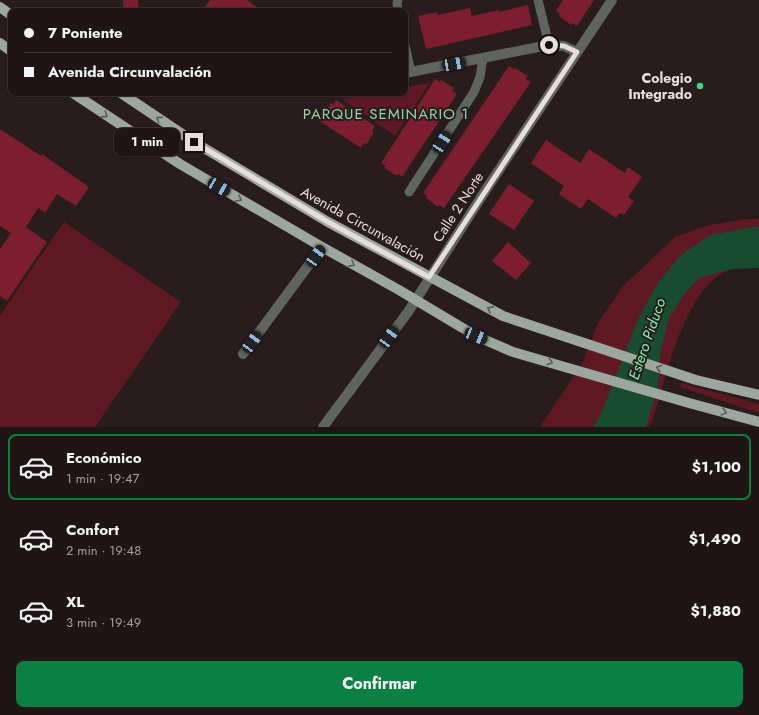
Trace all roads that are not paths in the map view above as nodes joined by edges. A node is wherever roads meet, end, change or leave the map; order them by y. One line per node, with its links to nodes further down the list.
1 (538, 0): 3 (lane)
2 (612, 0): 4 (street, Calle 2 Norte)
3 (549, 45): 4 (street); 5 (street)
4 (577, 52): 11 (street, Calle 2 Norte)
5 (482, 58): 6 (street); 9 (lane)
6 (408, 72)
7 (78, 96): 10 (main road, one-way to 10)
8 (125, 96): 11 (main road, Avenida Circunvalación, one-way to 8)
9 (410, 192)
10 (322, 247): 12 (main road, one-way to 12); 13 (street)
11 (429, 277): 12 (street, Calle 2 Norte); 14 (main road, Avenida Circunvalación, one-way to 11)
12 (415, 300): 15 (main road, one-way to 15); 16 (street, Calle 2 Norte)
13 (243, 354)
14 (759, 395)
15 (759, 422)
16 (323, 427)

